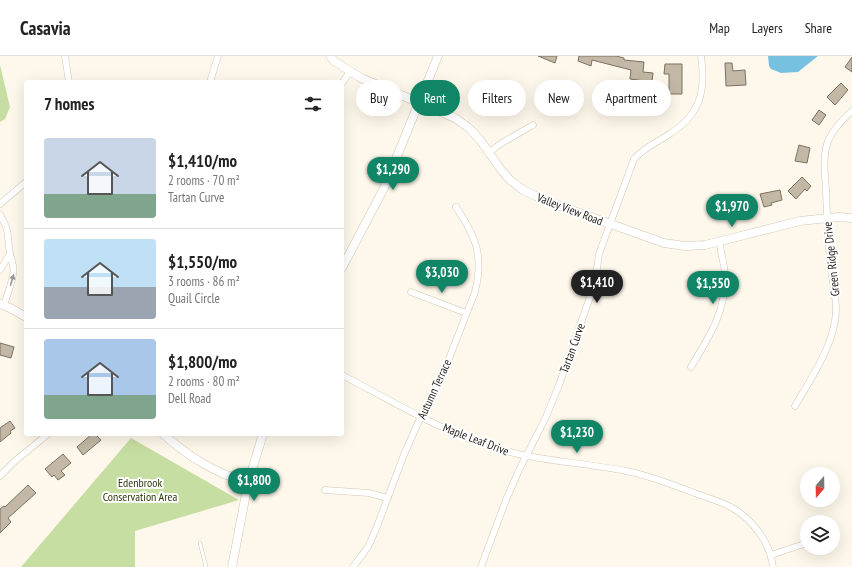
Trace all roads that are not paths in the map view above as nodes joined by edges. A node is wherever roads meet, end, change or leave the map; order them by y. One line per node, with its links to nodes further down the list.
1 (66, 56): 7 (street)
2 (218, 56): 8 (street)
3 (330, 56): 6 (street, Valley View Road)
4 (438, 56): 10 (street)
5 (702, 56): 23 (street, Tartan Curve)
6 (350, 72): 9 (street); 11 (street, Valley View Road)
7 (69, 80)
8 (211, 80)
9 (344, 80)
10 (429, 80)
11 (410, 98)
12 (852, 111): 21 (street, Green Ridge Drive)
13 (414, 116): 26 (street)
14 (451, 116): 16 (street, Valley View Road)
15 (533, 125): 16 (street)
16 (489, 153): 23 (street, Valley View Road)
17 (24, 184): 18 (street)
18 (0, 204)
19 (456, 207): 30 (street, Autumn Terrace)
20 (0, 215): 25 (street)
21 (827, 218): 22 (street, Valley View Road); 24 (street, Valley View Road); 34 (street, Green Ridge Drive)
22 (852, 218)
23 (610, 225): 24 (street, Valley View Road); 39 (street, Tartan Curve)
24 (720, 242): 32 (street)
25 (10, 254): 27 (street); 29 (street, one-way to 25)
26 (344, 264)
27 (0, 270)
28 (411, 292): 30 (street)
29 (2, 305): 31 (street)
30 (466, 313): 35 (street, Autumn Terrace)
31 (24, 316)
32 (691, 367)
33 (344, 376): 35 (street, Maple Leaf Drive)
34 (796, 406)
35 (421, 416): 39 (street, Maple Leaf Drive); 43 (street, Autumn Terrace)
36 (46, 436): 40 (street)
37 (165, 436): 41 (street)
38 (262, 436): 41 (street)
39 (527, 455): 46 (street, Maple Leaf Drive); 50 (street, Tartan Curve)
40 (0, 476)
41 (248, 483): 48 (street)
42 (325, 490): 43 (street)
43 (388, 498): 49 (street, Autumn Terrace)
44 (200, 543): 47 (lane)
45 (800, 545): 46 (street)
46 (771, 555): 51 (street, Maple Leaf Drive)
47 (206, 567)
48 (232, 567)
49 (353, 567)
50 (481, 567)
51 (773, 567)

